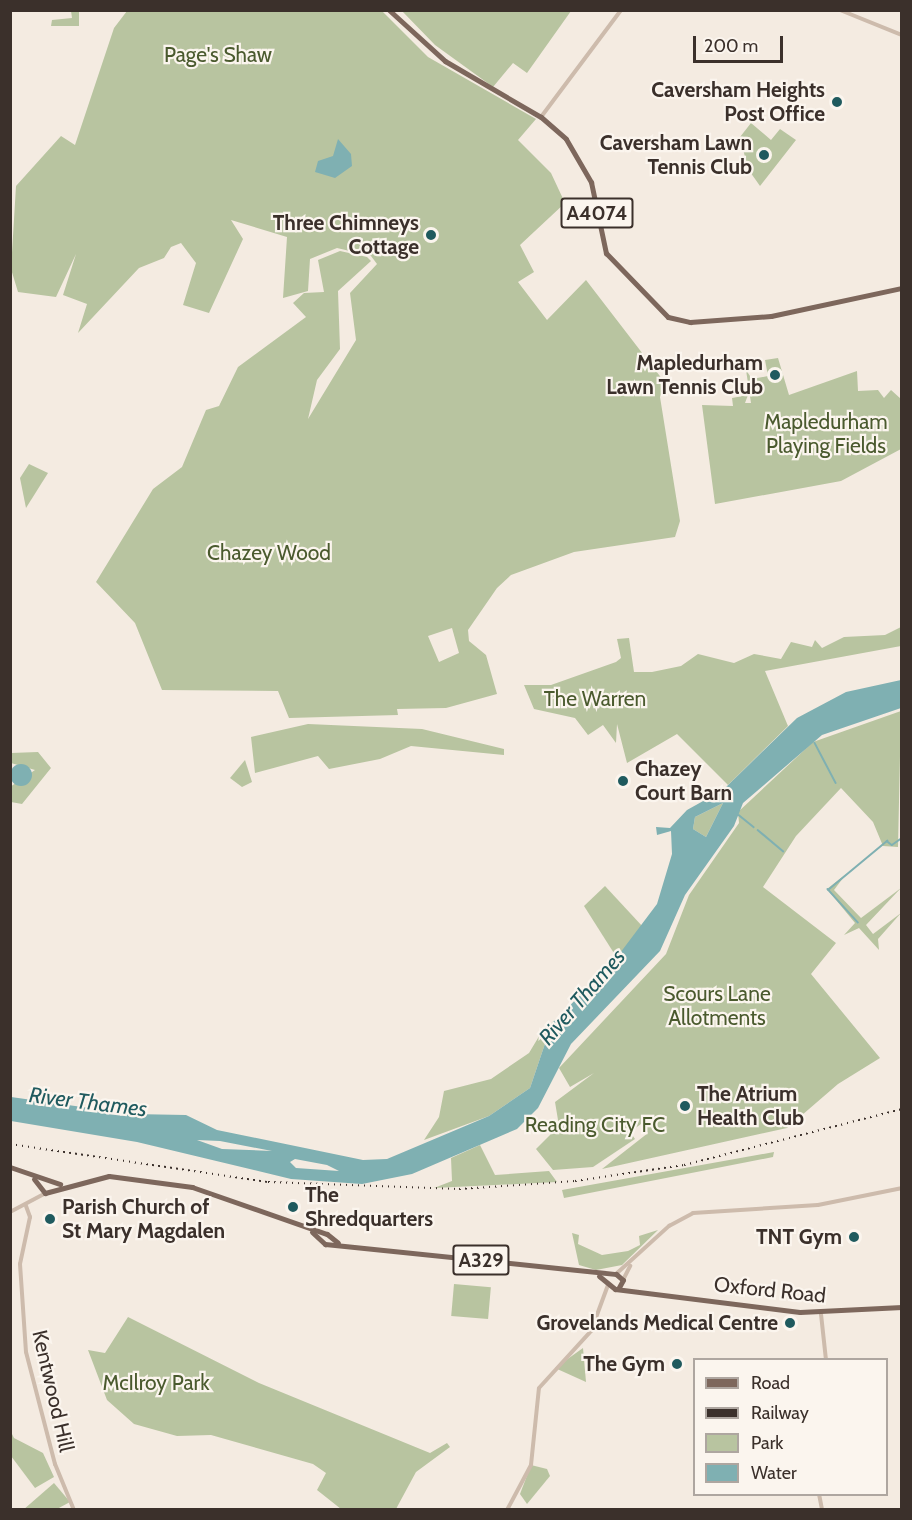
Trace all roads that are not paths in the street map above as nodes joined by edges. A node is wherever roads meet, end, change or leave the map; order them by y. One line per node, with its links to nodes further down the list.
1 (389, 10): 5 (main road, A4074)
2 (621, 10): 5 (street)
3 (840, 10): 4 (street)
4 (902, 35)
5 (541, 117): 6 (main road, A4074)
6 (902, 288)
7 (10, 1167): 8 (main road)
8 (34, 1179): 9 (main road); 13 (main road)
9 (47, 1181): 10 (main road); 12 (main road); 13 (main road)
10 (62, 1184): 12 (main road); 16 (main road)
11 (902, 1188): 18 (street)
12 (51, 1189): 13 (main road)
13 (40, 1191): 14 (street)
14 (26, 1206): 15 (street); 29 (street, Kentwood Hill)
15 (10, 1212)
16 (322, 1237): 17 (main road); 17 (main road)
17 (330, 1240): 20 (main road, A329)
18 (630, 1266): 19 (street); 21 (street)
19 (614, 1274): 20 (main road, A329); 21 (main road); 22 (main road)
20 (599, 1276): 22 (main road)
21 (623, 1281): 23 (main road); 24 (main road)
22 (607, 1284): 23 (main road, Oxford Road); 25 (street)
23 (617, 1289): 24 (main road, Oxford Road); 25 (street)
24 (634, 1292): 27 (main road, Oxford Road)
25 (606, 1299): 30 (street)
26 (902, 1307): 27 (main road, Oxford Road)
27 (821, 1314): 28 (street)
28 (825, 1358)
29 (74, 1509)
30 (507, 1509)

